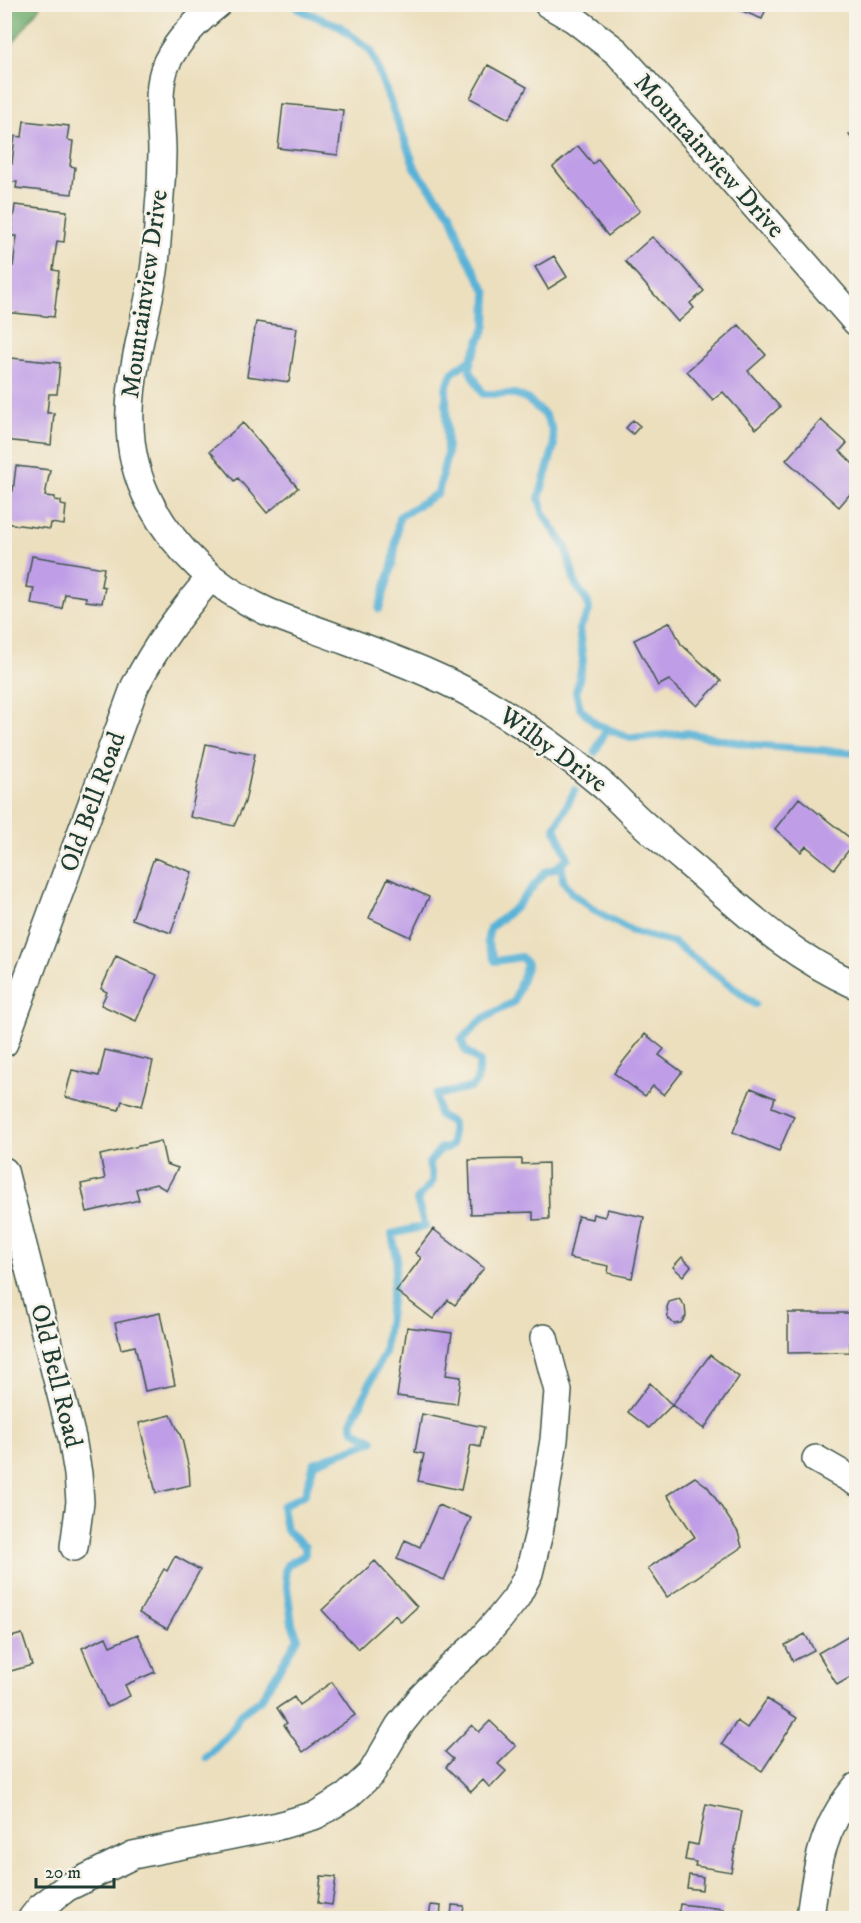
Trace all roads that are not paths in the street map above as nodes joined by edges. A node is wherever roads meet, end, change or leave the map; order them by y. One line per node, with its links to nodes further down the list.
1 (218, 4): 4 (street, Mountainview Drive)
2 (548, 4): 3 (street, Mountainview Drive)
3 (856, 322)
4 (211, 577): 5 (street, Wilby Drive); 6 (street, Old Bell Road)
5 (856, 985)
6 (4, 1043)
7 (4, 1171): 11 (street, Old Bell Road)
8 (544, 1338): 13 (street)
9 (816, 1459): 10 (street)
10 (856, 1482)
11 (74, 1547)
12 (856, 1787): 14 (street)
13 (32, 1918)
14 (810, 1918)

